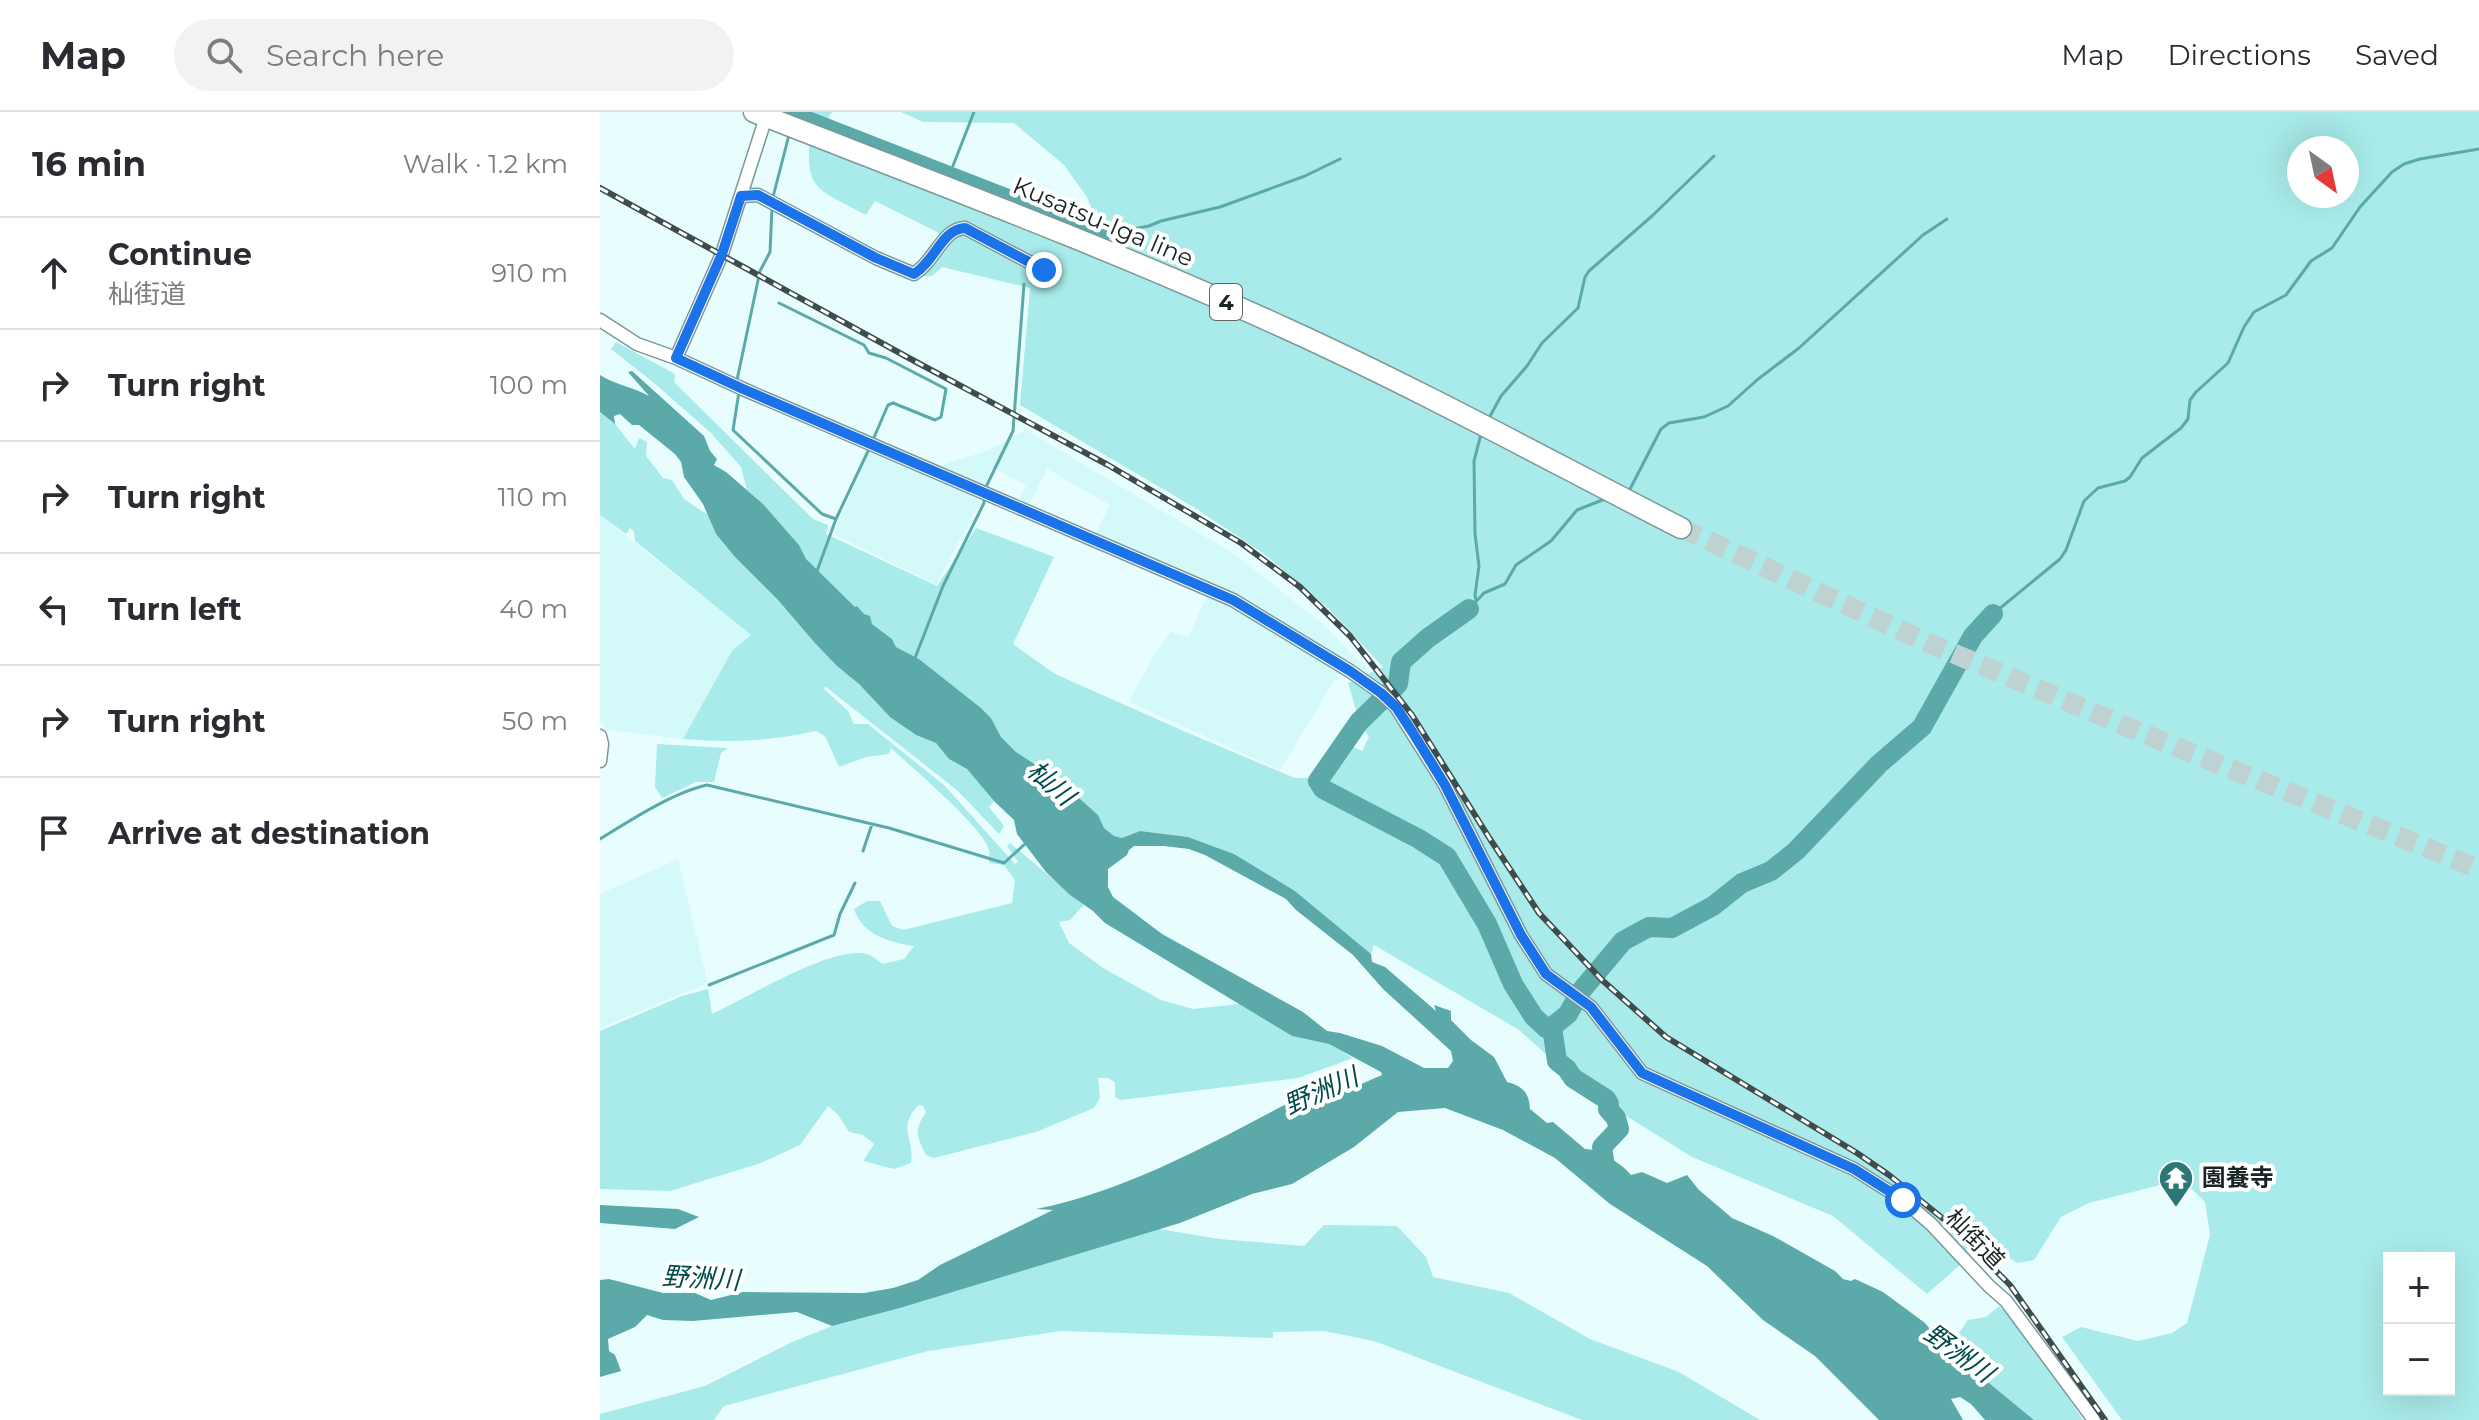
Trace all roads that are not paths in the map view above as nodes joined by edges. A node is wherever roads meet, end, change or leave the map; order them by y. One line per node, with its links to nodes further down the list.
1 (760, 114): 2 (street); 6 (main road, Kusatsu-Iga line / 4)
2 (741, 196): 3 (street); 5 (street)
3 (1044, 270)
4 (600, 320): 5 (street, 杣街道)
5 (676, 358): 9 (street, 杣街道)
6 (1681, 528)
7 (600, 736): 8 (street)
8 (600, 761)
9 (2094, 1420)

